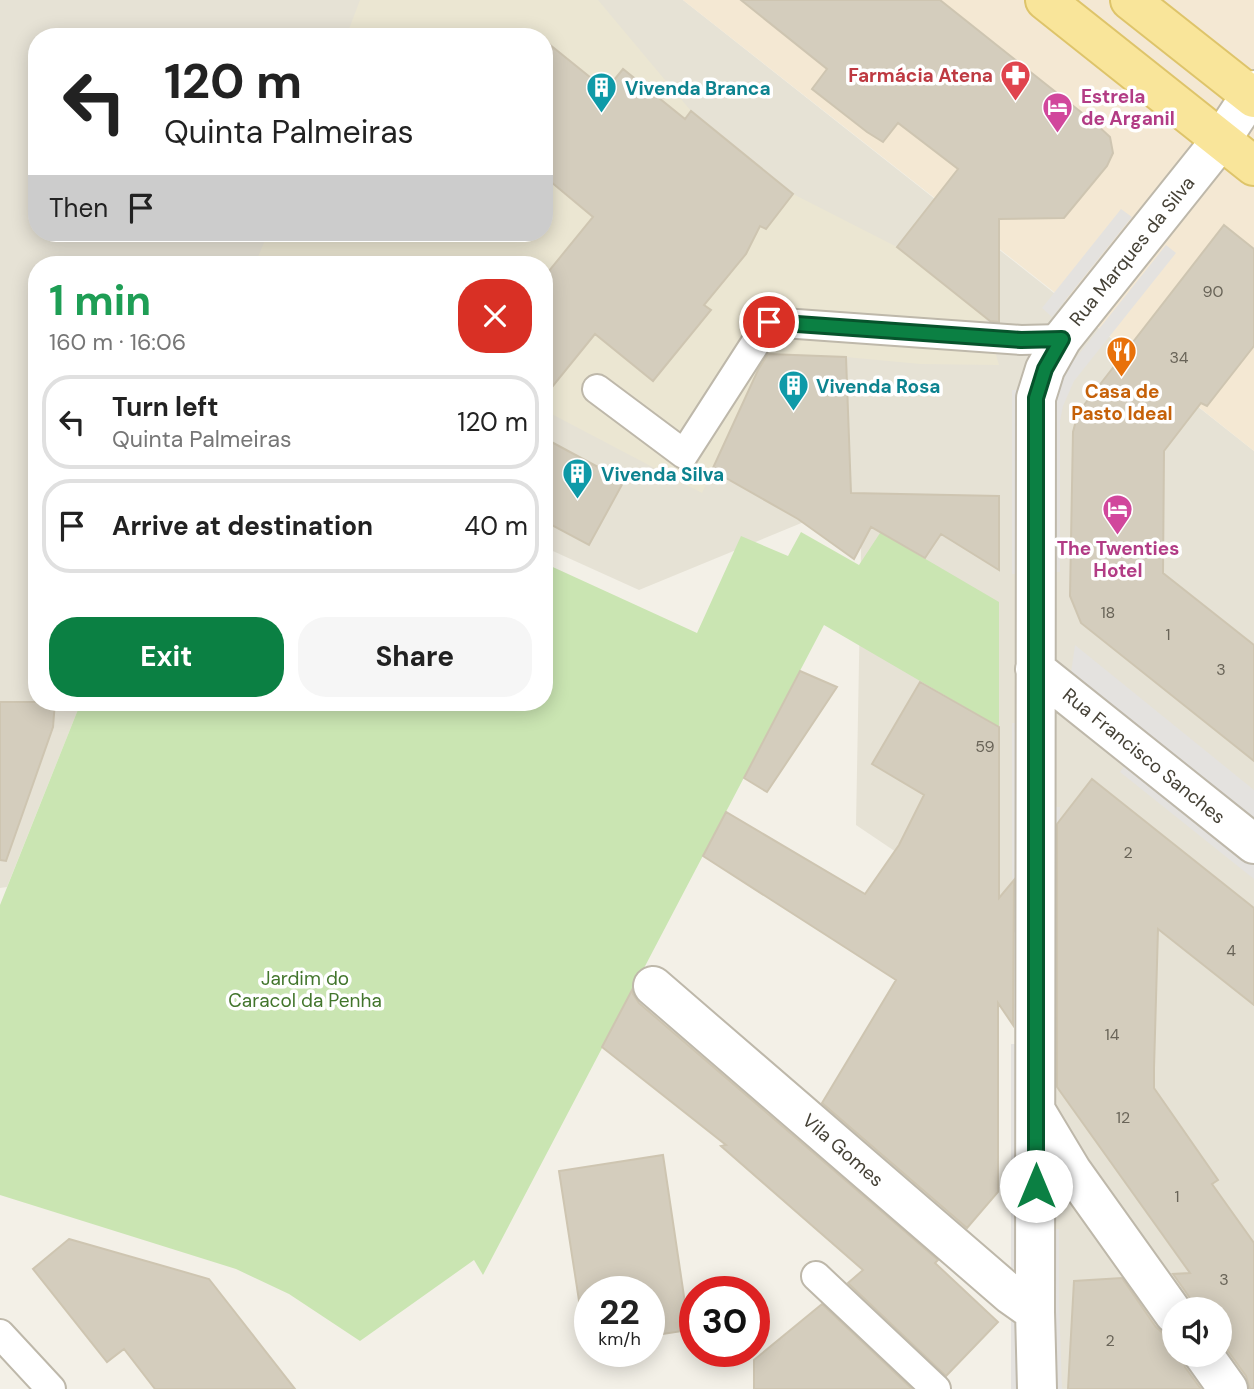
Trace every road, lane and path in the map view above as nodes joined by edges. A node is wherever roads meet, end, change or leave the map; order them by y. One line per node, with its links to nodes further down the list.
1 (1045, 0): 4 (main road)
2 (1130, 0): 3 (main road)
3 (1253, 94): 4 (street, Rua Marques da Silva)
4 (1221, 140): 5 (main road); 6 (street, Rua Marques da Silva)
5 (1254, 166)
6 (1062, 339): 7 (lane); 8 (street, Rua Marques da Silva)
7 (597, 389)
8 (1035, 669): 9 (street, Rua Francisco Sanches); 11 (street, Rua Marques da Silva)
9 (1254, 844)
10 (653, 986): 14 (street, Vila Gomes)
11 (1036, 1111): 13 (street); 14 (street, Rua Marques da Silva)
12 (816, 1276): 18 (lane)
13 (1162, 1297)
14 (1035, 1312): 19 (street, Rua Marques da Silva)
15 (0, 1334): 17 (lane)
16 (1212, 1367): 20 (street)
17 (51, 1389)
18 (936, 1389)
19 (1037, 1389)
20 (1228, 1389)

